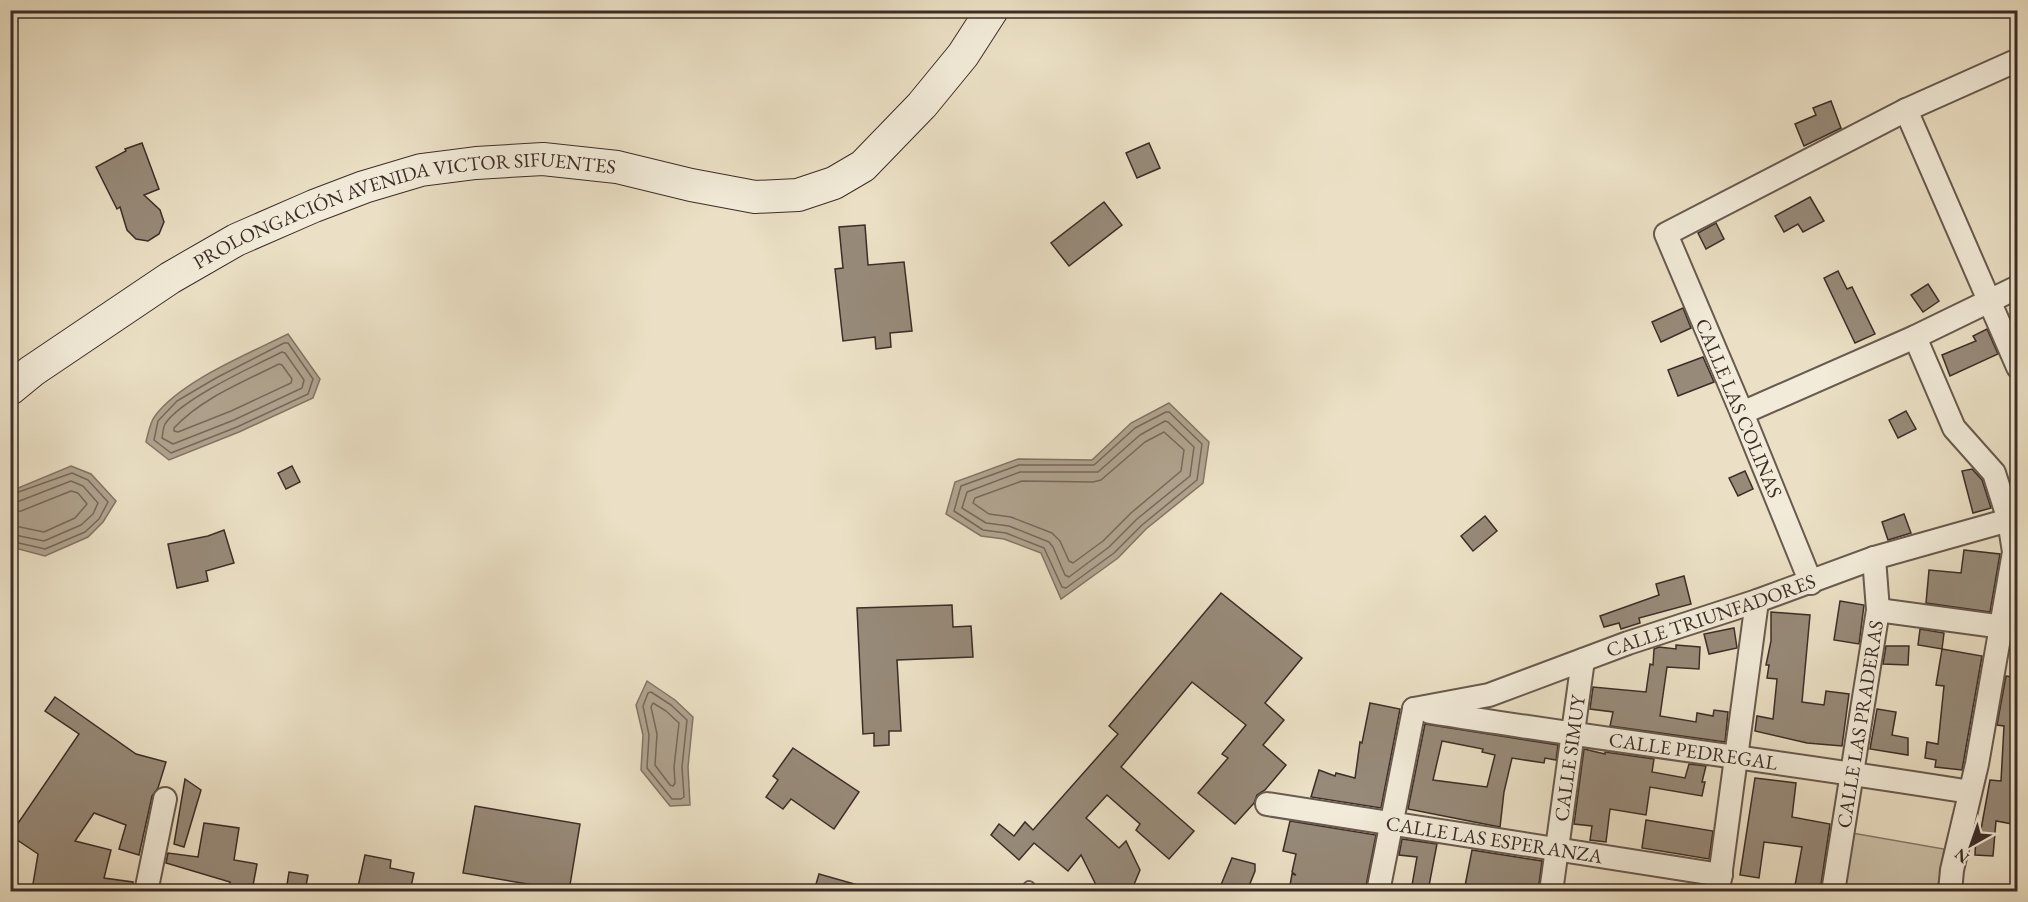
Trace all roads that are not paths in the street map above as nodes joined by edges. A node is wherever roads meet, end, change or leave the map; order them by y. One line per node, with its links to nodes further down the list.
1 (992, 10): 8 (street, PROLONGACIÓN AVENIDA VICTOR SIFUENTES)
2 (2018, 60): 3 (street)
3 (1906, 110): 5 (street); 9 (street, CALLE LAS COLINAS)
4 (2018, 287): 5 (street)
5 (1988, 302): 6 (street); 7 (street)
6 (1915, 337): 9 (street); 10 (street)
7 (2018, 367)
8 (10, 389)
9 (1742, 413): 12 (street, CALLE LAS COLINAS)
10 (2009, 520): 11 (street, CALLE TRIUNFADORES); 15 (street)
11 (1874, 558): 12 (street, CALLE TRIUNFADORES); 14 (street, CALLE LAS PRADERAS)
12 (1811, 583): 13 (street, CALLE TRIUNFADORES)
13 (1757, 601): 16 (street, CALLE TRIUNFADORES); 19 (street)
14 (1878, 610): 15 (street); 20 (street, CALLE LAS PRADERAS)
15 (2009, 628): 21 (street)
16 (1583, 660): 17 (street, CALLE TRIUNFADORES); 18 (street, CALLE SIMUY)
17 (1414, 710): 18 (street, CALLE PEDREGAL); 24 (street)
18 (1572, 735): 19 (street, CALLE PEDREGAL); 25 (street, CALLE SIMUY)
19 (1736, 758): 20 (street, CALLE PEDREGAL); 26 (street)
20 (1852, 773): 21 (street, CALLE PEDREGAL); 30 (street, CALLE LAS PRADERAS)
21 (1970, 792): 31 (street)
22 (165, 799): 27 (street)
23 (1267, 804): 24 (street, CALLE LAS ESPERANZA)
24 (1391, 823): 25 (street, CALLE LAS ESPERANZA); 28 (street)
25 (1555, 849): 26 (street, CALLE LAS ESPERANZA); 29 (street, CALLE SIMUY)
26 (1720, 883)
27 (146, 891)
28 (1378, 891)
29 (1551, 891)
30 (1833, 891)
31 (1950, 891)

